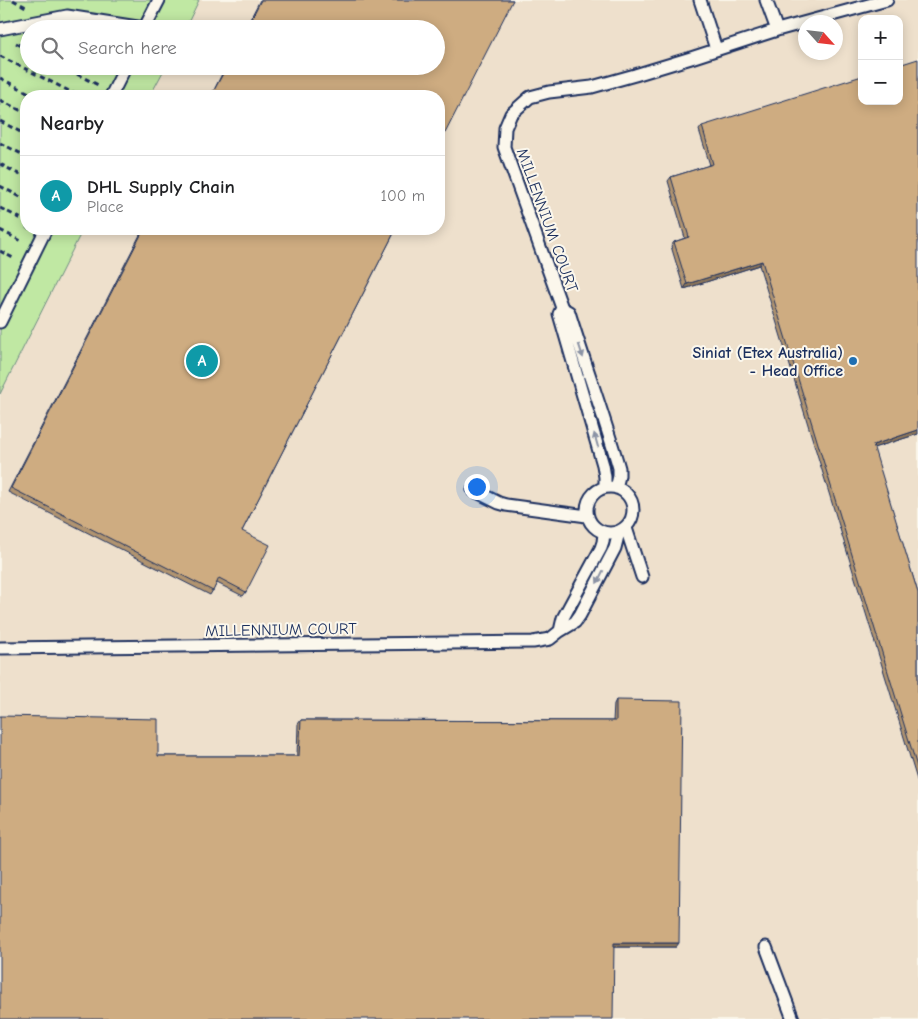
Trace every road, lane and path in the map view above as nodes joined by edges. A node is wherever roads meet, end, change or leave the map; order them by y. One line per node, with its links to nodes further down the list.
1 (159, 0): 7 (lane)
2 (700, 0): 13 (lane)
3 (766, 0): 10 (lane)
4 (887, 0): 10 (lane, MILLENNIUM COURT)
5 (46, 20): 6 (lane)
6 (91, 20)
7 (149, 20)
8 (20, 25): 9 (lane)
9 (0, 29)
10 (777, 30): 13 (lane, MILLENNIUM COURT)
11 (16, 43): 12 (path)
12 (20, 45)
13 (716, 49): 42 (lane, MILLENNIUM COURT)
14 (0, 56): 15 (path)
15 (20, 66)
16 (38, 75): 21 (path)
17 (77, 75): 22 (path)
18 (120, 75): 23 (lane)
19 (0, 78): 20 (path)
20 (23, 90)
21 (67, 90)
22 (103, 90)
23 (110, 90)
24 (0, 100): 25 (path)
25 (20, 110)
26 (0, 121): 27 (path)
27 (20, 131)
28 (0, 143): 29 (path)
29 (20, 153)
30 (0, 164): 31 (path)
31 (20, 175)
32 (0, 186): 33 (path)
33 (20, 197)
34 (0, 208): 35 (path)
35 (20, 218)
36 (0, 230): 38 (path)
37 (43, 235): 41 (lane)
38 (28, 244)
39 (0, 251): 40 (path)
40 (19, 261)
41 (0, 322)
42 (611, 487): 44 (lane); 45 (lane)
43 (473, 490): 44 (lane)
44 (587, 516): 46 (lane)
45 (622, 530): 46 (lane); 47 (lane); 48 (lane, MILLENNIUM COURT, one-way to 48)
46 (604, 533): 48 (lane)
47 (642, 577)
48 (560, 631): 49 (lane, MILLENNIUM COURT)
49 (0, 648)
50 (766, 947): 51 (lane)
51 (794, 1019)

